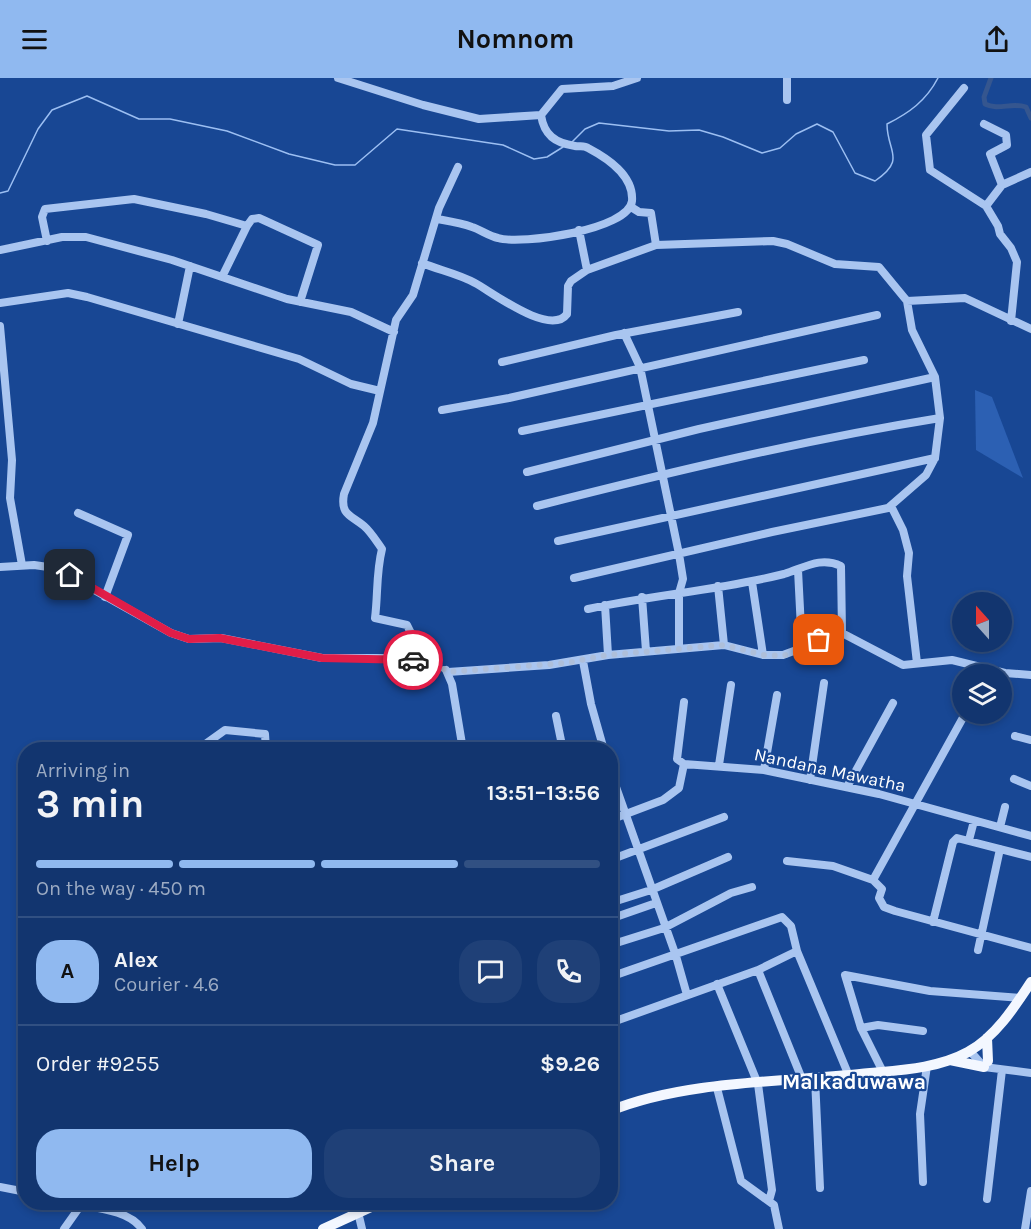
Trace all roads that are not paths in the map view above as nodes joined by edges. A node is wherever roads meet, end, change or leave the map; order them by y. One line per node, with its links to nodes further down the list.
1 (338, 78): 6 (street)
2 (637, 78): 6 (street)
3 (787, 78): 5 (street)
4 (964, 88): 11 (street)
5 (787, 100)
6 (541, 115): 12 (street)
7 (984, 124): 10 (street)
8 (458, 167): 13 (street)
9 (1031, 172): 10 (street)
10 (1002, 185): 11 (street)
11 (986, 206): 28 (street)
12 (631, 207): 15 (street); 17 (street)
13 (437, 219): 15 (street); 19 (street)
14 (247, 226): 16 (street); 22 (street); 24 (street)
15 (579, 230): 21 (street)
16 (47, 241): 18 (street); 20 (street)
17 (656, 245): 21 (street); 23 (street)
18 (0, 249)
19 (422, 263): 21 (street); 32 (street)
20 (190, 266): 22 (street); 29 (street)
21 (587, 270)
22 (222, 277): 24 (street)
23 (907, 301): 28 (street); 38 (street)
24 (300, 302): 32 (street)
25 (0, 303): 29 (street)
26 (738, 312): 33 (street)
27 (877, 315): 36 (street)
28 (1011, 321): 31 (street)
29 (178, 324): 39 (street)
30 (0, 326): 37 (street)
31 (1031, 329)
32 (394, 332): 39 (street)
33 (624, 333): 35 (street); 36 (street)
34 (864, 360): 40 (street)
35 (502, 362)
36 (640, 367): 40 (street); 41 (street)
37 (3, 377): 54 (street)
38 (935, 377): 42 (street); 44 (street)
39 (380, 391): 75 (street)
40 (648, 406): 43 (street); 44 (street)
41 (442, 410)
42 (940, 418): 45 (street); 47 (street)
43 (522, 431)
44 (655, 439): 46 (street); 47 (street)
45 (935, 458): 49 (street); 51 (street)
46 (527, 472)
47 (662, 474): 48 (street); 51 (street)
48 (537, 506)
49 (891, 506): 53 (street); 73 (street)
50 (78, 513): 61 (street)
51 (670, 514): 52 (street); 53 (street)
52 (558, 540)
53 (679, 554): 57 (street); 60 (street)
54 (22, 565): 55 (street); 61 (street)
55 (0, 567)
56 (798, 570): 58 (street); 65 (street); 67 (street)
57 (574, 578)
58 (752, 582): 59 (street); 71 (street)
59 (717, 586): 60 (street); 66 (street)
60 (679, 593): 62 (street); 68 (street)
61 (105, 597): 75 (street)
62 (642, 597): 63 (street); 69 (street)
63 (605, 605): 64 (street); 70 (street)
64 (588, 609)
65 (842, 633): 67 (street); 73 (street)
66 (724, 645): 68 (street); 71 (street)
67 (802, 648): 71 (street)
68 (679, 649): 69 (street)
69 (646, 651): 70 (street)
70 (608, 655): 72 (street)
71 (763, 655)
72 (583, 661): 76 (street); 92 (street)
73 (917, 663): 74 (street)
74 (962, 664)
75 (438, 665): 76 (street)
76 (448, 672): 90 (street)
77 (1012, 674): 78 (street)
78 (1031, 675)
79 (825, 683): 97 (street)
80 (731, 685): 94 (street)
81 (777, 695): 95 (street)
82 (684, 702): 93 (street)
83 (893, 703): 99 (street)
84 (556, 716): 91 (street)
85 (959, 724): 101 (street)
86 (1015, 736): 87 (street)
87 (1031, 741)
88 (208, 742): 89 (street)
89 (266, 742)
90 (461, 742)
91 (562, 742)
92 (602, 742)
93 (684, 764): 94 (street, Nandana Mawatha); 103 (street)
94 (719, 765): 95 (street, Nandana Mawatha)
95 (764, 770): 97 (street, Nandana Mawatha)
96 (1014, 779): 98 (street)
97 (810, 780): 99 (street, Nandana Mawatha)
98 (1031, 786)
99 (847, 787): 101 (street, Nandana Mawatha)
100 (618, 796): 103 (street)
101 (914, 802): 106 (street, Nandana Mawatha); 116 (street)
102 (1005, 807): 107 (street)
103 (626, 815): 105 (street); 111 (street)
104 (724, 817): 111 (street)
105 (618, 818)
106 (974, 820): 107 (street, Nandana Mawatha); 109 (street)
107 (1000, 827): 108 (street, Nandana Mawatha)
108 (1031, 836)
109 (969, 840): 110 (street); 122 (street)
110 (1000, 849): 114 (street); 124 (street)
111 (638, 850): 112 (street); 118 (street)
112 (618, 857)
113 (728, 857): 118 (street)
114 (1031, 857)
115 (787, 861): 116 (street)
116 (873, 880): 122 (street)
117 (752, 887): 123 (street)
118 (651, 890): 119 (street); 120 (street)
119 (618, 900)
120 (656, 903): 121 (street); 123 (street)
121 (618, 915)
122 (933, 922): 124 (street)
123 (664, 928): 125 (street); 129 (street)
124 (980, 934): 126 (street); 127 (street)
125 (618, 942)
126 (1031, 948)
127 (978, 950)
128 (797, 951): 129 (street); 130 (street); 147 (street)
129 (676, 956): 131 (street); 134 (street)
130 (758, 970): 133 (street); 149 (street)
131 (618, 974)
132 (1031, 982): 135 (main road)
133 (717, 984): 134 (street); 150 (street)
134 (687, 995): 136 (street)
135 (1021, 998): 137 (street); 139 (main road)
136 (618, 1020)
137 (861, 1028): 138 (street); 145 (street)
138 (923, 1031)
139 (987, 1038): 140 (main road); 142 (main road)
140 (974, 1048): 141 (main road); 142 (street)
141 (950, 1060): 142 (main road); 143 (main road)
142 (986, 1064): 144 (street)
143 (927, 1066): 145 (main road); 153 (street)
144 (1000, 1070): 146 (street); 158 (street)
145 (884, 1072): 147 (main road)
146 (1031, 1073)
147 (849, 1076): 148 (main road)
148 (816, 1078): 149 (main road); 155 (street)
149 (802, 1079): 150 (main road)
150 (758, 1084): 151 (main road); 159 (street)
151 (717, 1088): 152 (main road); 159 (street)
152 (618, 1108)
153 (923, 1182)
154 (0, 1187): 156 (street)
155 (820, 1188)
156 (18, 1190)
157 (1031, 1191): 169 (street)
158 (987, 1199)
159 (769, 1201): 168 (street)
160 (77, 1210): 165 (street)
161 (105, 1210): 164 (street)
162 (362, 1210): 163 (main road)
163 (358, 1212): 166 (main road); 167 (street)
164 (137, 1227)
165 (64, 1229)
166 (323, 1229)
167 (362, 1229)
168 (779, 1229)
169 (1025, 1229)

